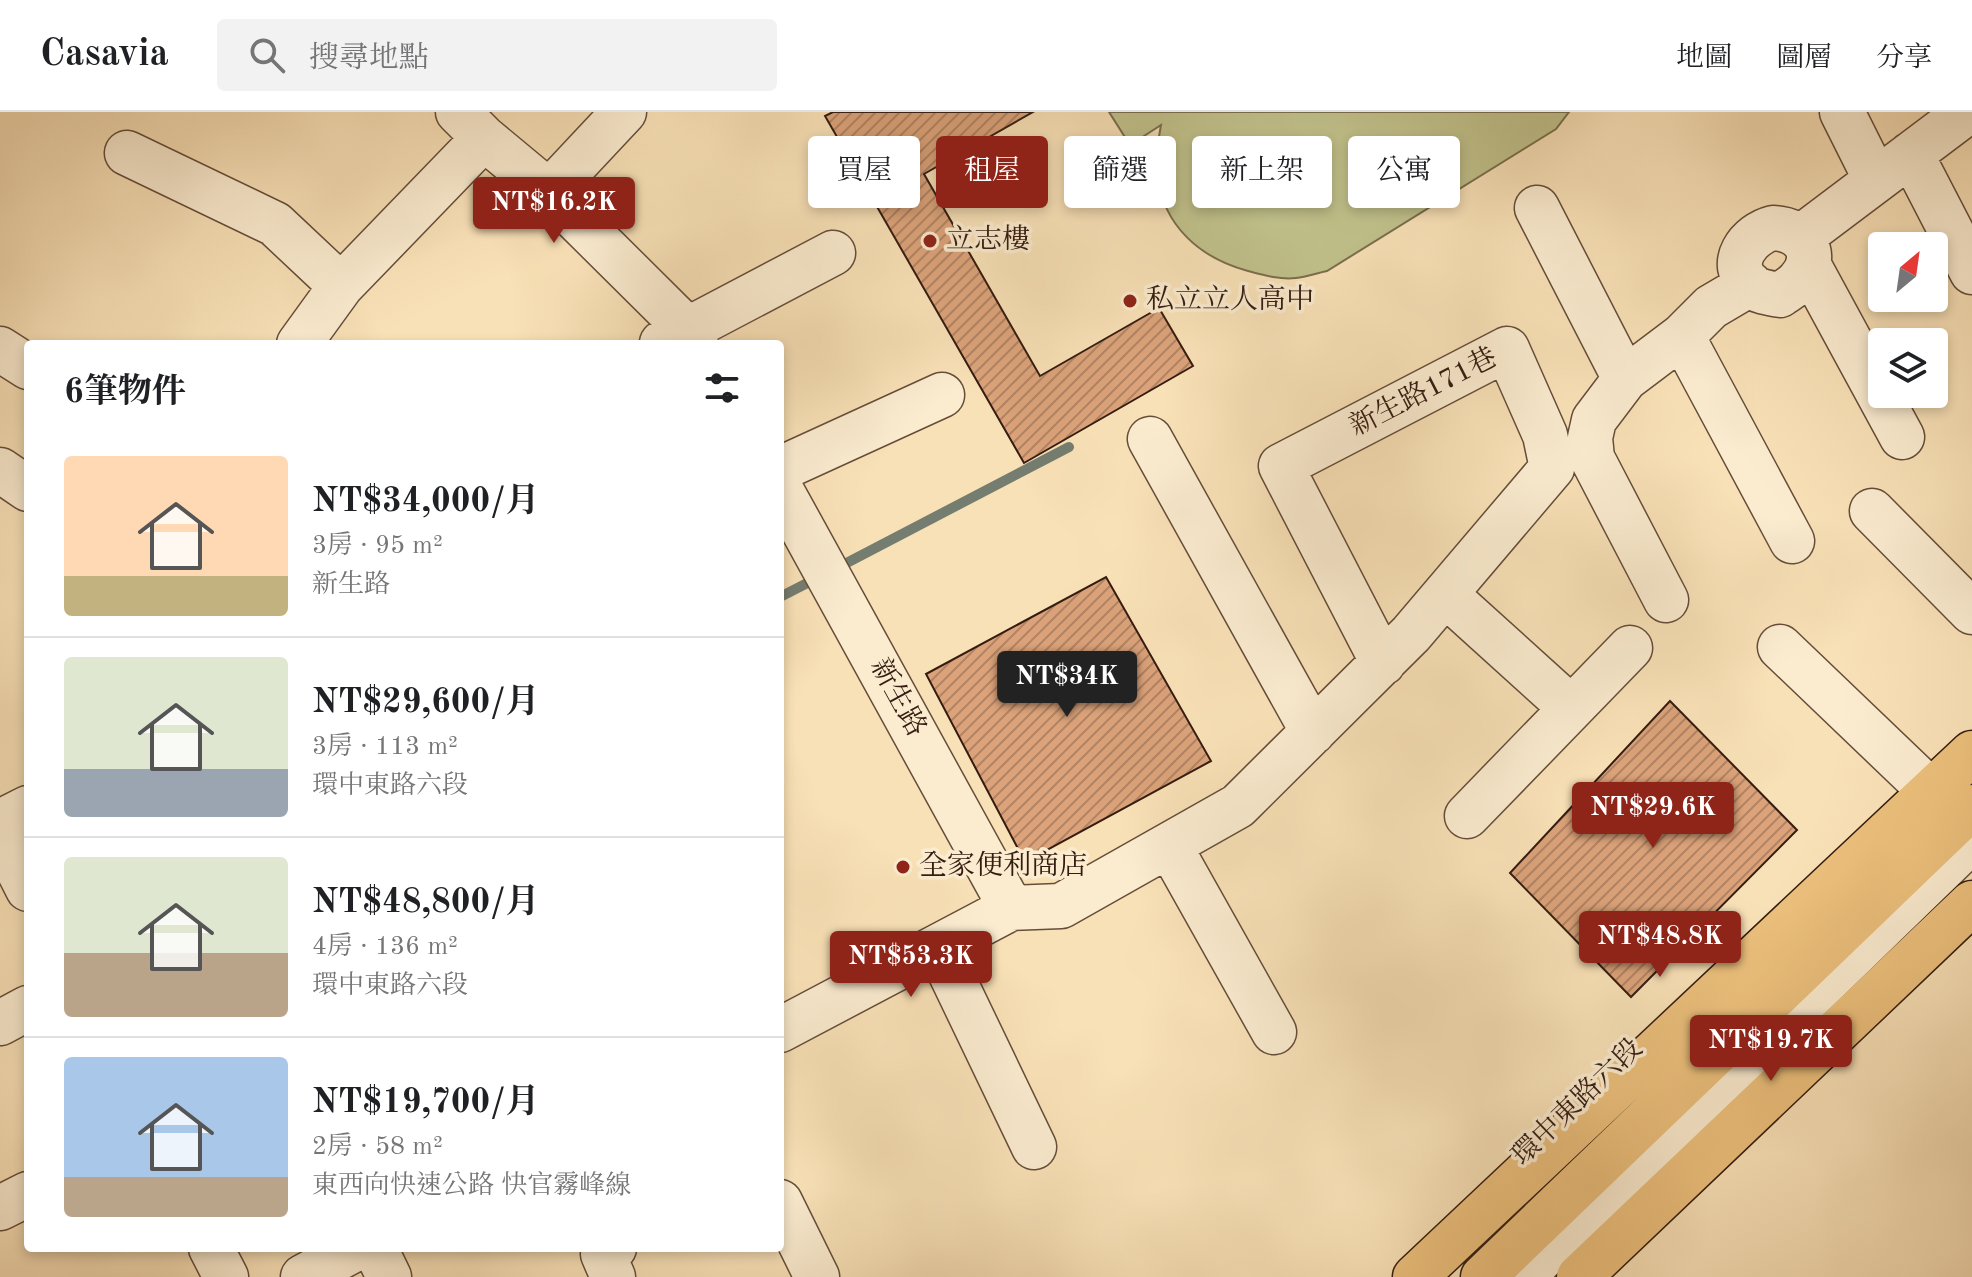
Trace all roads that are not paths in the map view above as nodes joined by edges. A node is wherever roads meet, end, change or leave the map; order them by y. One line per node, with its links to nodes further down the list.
1 (624, 112): 8 (street)
2 (1842, 112): 7 (street)
3 (1967, 112): 6 (street)
4 (471, 125): 8 (street); 13 (street)
5 (127, 153): 13 (street)
6 (1911, 154): 7 (street); 12 (street)
7 (1876, 180): 10 (street)
8 (549, 192): 15 (street)
9 (1537, 208): 19 (street)
10 (1804, 250): 14 (street); 21 (street)
11 (833, 253): 15 (street)
12 (1972, 272)
13 (341, 286): 16 (street)
14 (1682, 336): 19 (street); 28 (street)
15 (681, 339)
16 (302, 340)
17 (0, 349): 18 (street)
18 (24, 364)
19 (1625, 379): 30 (street)
20 (942, 395): 23 (street)
21 (1902, 437)
22 (1150, 439): 36 (street)
23 (784, 467)
24 (0, 470): 25 (street)
25 (24, 486)
26 (784, 495): 49 (street, 新生路)
27 (1872, 511): 31 (street)
28 (1792, 541)
29 (1445, 594): 34 (street, 新生路171巷); 34 (street, 新生路171巷); 35 (street)
30 (1666, 600)
31 (1972, 612)
32 (1780, 647): 39 (street)
33 (1630, 648): 35 (street)
34 (1383, 663): 36 (street, 新生路171巷)
35 (1571, 708): 42 (street)
36 (1313, 732): 46 (street, 新生路171巷)
37 (1972, 732): 39 (street, 環中東路六段)
38 (1972, 753): 69 (highway)
39 (1919, 780): 68 (street, 環中東路六段)
40 (1972, 807): 70 (highway)
41 (24, 810): 43 (street)
42 (1467, 816)
43 (0, 822)
44 (0, 834): 47 (street)
45 (1972, 840): 71 (street)
46 (1169, 845): 49 (street, 新生路171巷); 54 (street)
47 (24, 881)
48 (1972, 903): 72 (highway)
49 (1011, 908): 50 (street)
50 (938, 947): 53 (street); 55 (street)
51 (24, 1010): 52 (street)
52 (0, 1023)
53 (784, 1028)
54 (1274, 1032)
55 (1034, 1147)
56 (24, 1196): 57 (street)
57 (0, 1208)
58 (784, 1210): 67 (street)
59 (213, 1252): 63 (street)
60 (350, 1252): 64 (street)
61 (377, 1252): 65 (street)
62 (607, 1252): 66 (street)
63 (226, 1277)
64 (303, 1277)
65 (389, 1277)
66 (613, 1277)
67 (817, 1277)
68 (1395, 1277)
69 (1415, 1277)
70 (1483, 1277)
71 (1522, 1277)
72 (1579, 1277)

